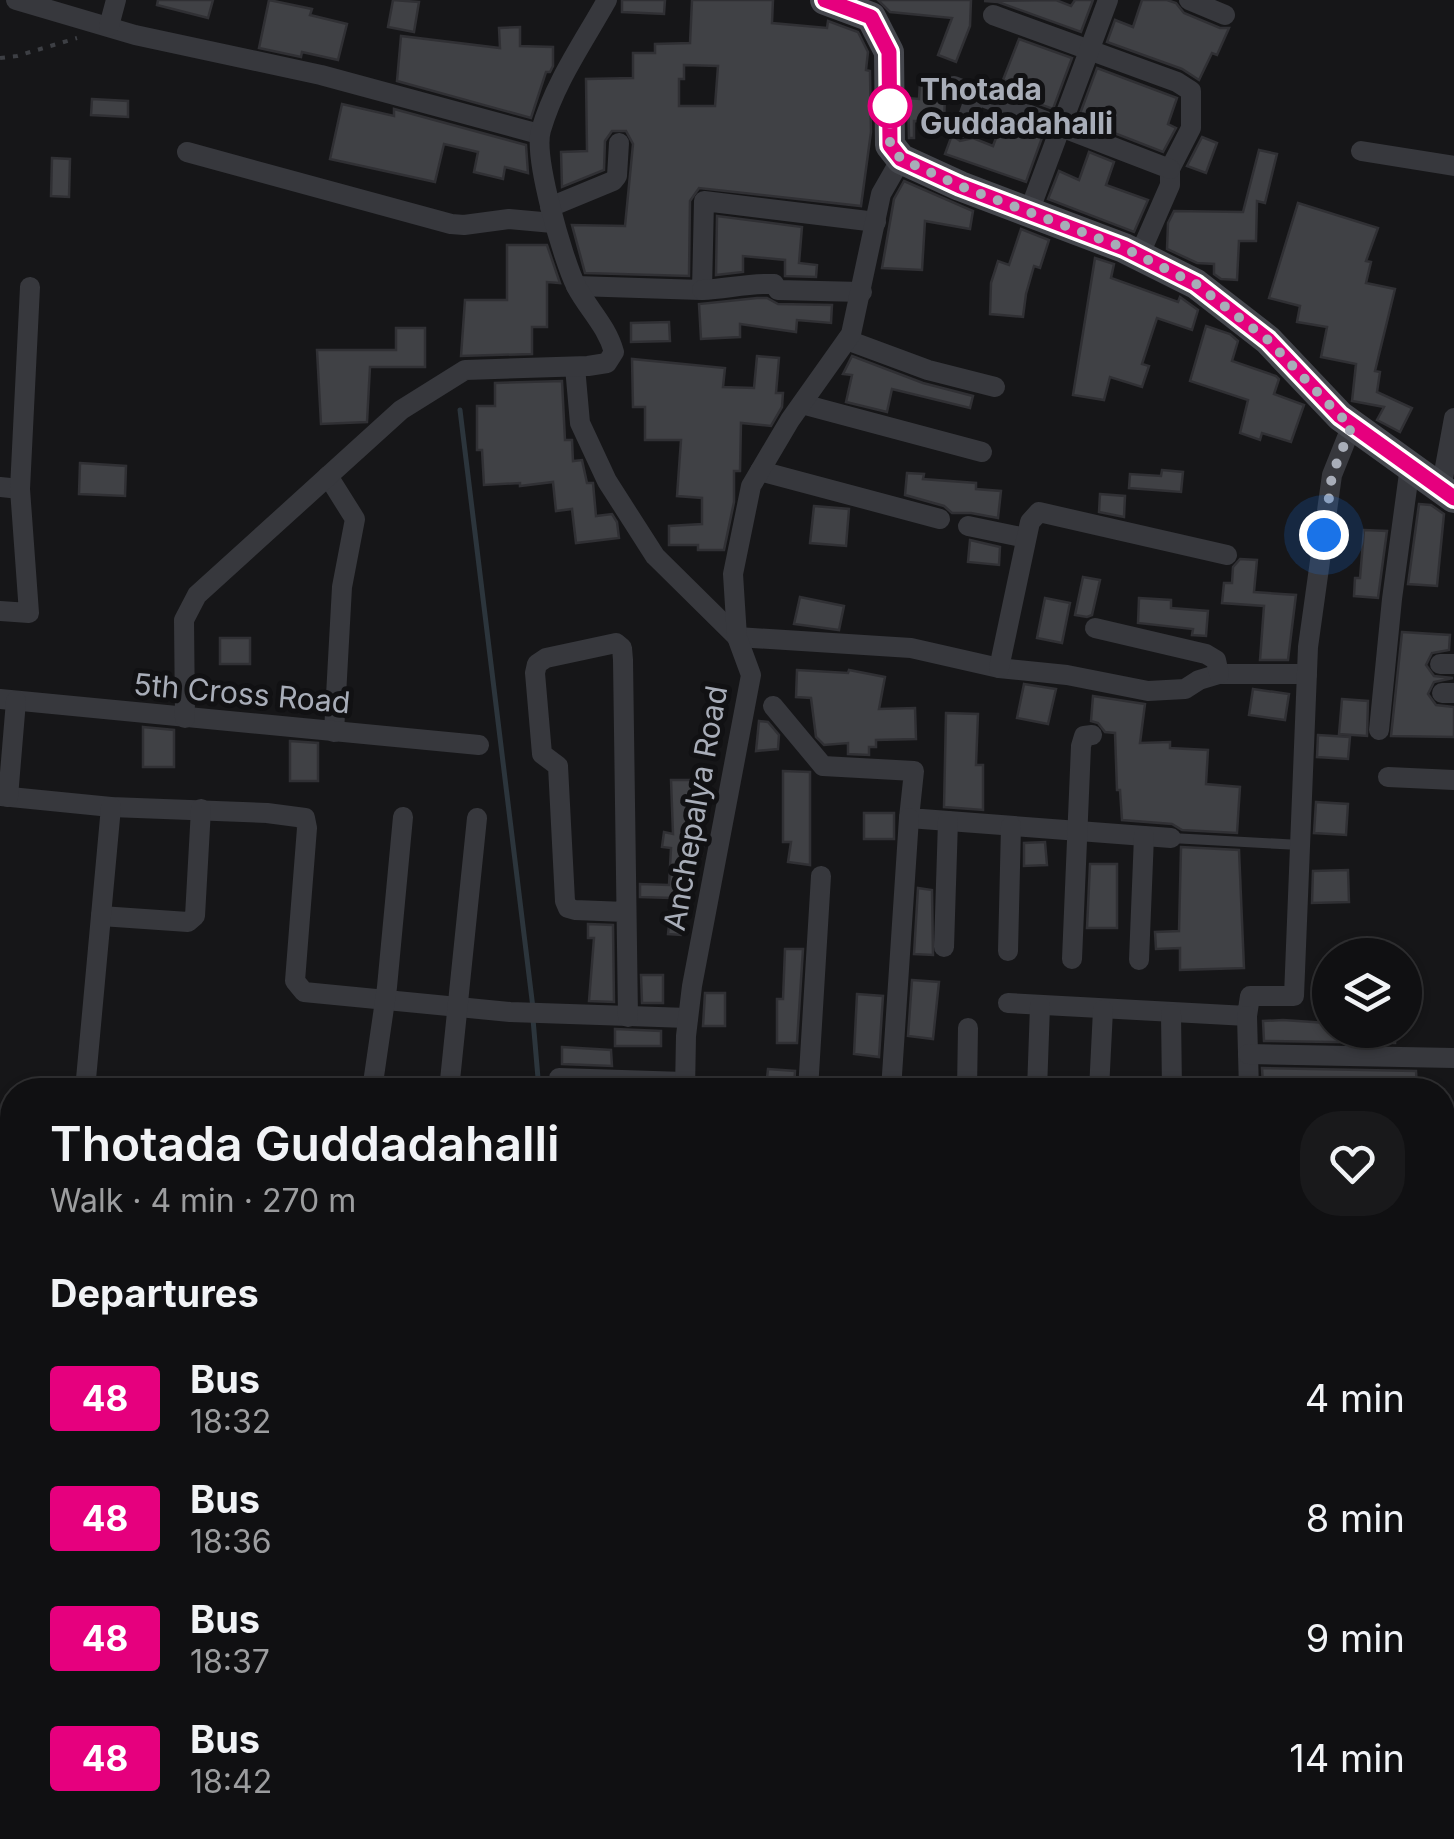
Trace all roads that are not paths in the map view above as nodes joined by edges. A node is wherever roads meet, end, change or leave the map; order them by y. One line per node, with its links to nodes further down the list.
1 (16, 0): 9 (street)
2 (116, 0): 9 (street)
3 (825, 0): 19 (street)
4 (1108, 0): 10 (street)
5 (1189, 0): 8 (street)
6 (601, 1): 15 (street)
7 (993, 15): 10 (street)
8 (1225, 15)
9 (110, 26): 15 (street)
10 (1089, 49): 13 (street); 21 (street)
11 (954, 86): 12 (street)
12 (976, 94): 13 (street); 14 (street)
13 (1061, 125): 21 (street); 22 (street)
14 (964, 128)
15 (539, 134): 23 (street)
16 (620, 143): 23 (street)
17 (1361, 151): 20 (street)
18 (187, 152): 23 (street)
19 (901, 159): 22 (street); 24 (street, Anchepalya Road)
20 (1454, 166)
21 (1170, 169): 25 (street)
22 (1029, 212): 25 (street)
23 (552, 215): 26 (street)
24 (876, 222): 28 (street); 29 (street, Anchepalya Road)
25 (1139, 256): 35 (street)
26 (576, 286): 28 (street); 31 (street)
27 (30, 287): 40 (street)
28 (702, 290): 29 (street)
29 (862, 292): 30 (street, Anchepalya Road)
30 (847, 340): 32 (street); 33 (street, Anchepalya Road)
31 (575, 368): 39 (street); 48 (street)
32 (995, 387)
33 (802, 404): 36 (street); 38 (street, Anchepalya Road)
34 (1454, 418): 41 (street)
35 (1352, 425): 37 (street); 51 (street)
36 (982, 452)
37 (1410, 466): 41 (street); 55 (street)
38 (760, 471): 42 (street); 48 (street, Anchepalya Road)
39 (328, 476): 54 (street); 56 (street)
40 (10, 488): 46 (street)
41 (1447, 494)
42 (940, 519)
43 (968, 526): 44 (street)
44 (1026, 538): 45 (street); 49 (street)
45 (1227, 555)
46 (0, 611)
47 (1095, 628): 50 (street)
48 (738, 637): 49 (street); 88 (street, Anchepalya Road)
49 (1000, 668): 50 (street)
50 (1219, 674): 51 (street)
51 (1307, 674): 72 (street)
52 (8, 700): 54 (street, 5th Cross Road); 61 (street)
53 (773, 706): 66 (street)
54 (185, 718): 56 (street, 5th Cross Road)
55 (1379, 730)
56 (334, 732): 58 (street, 5th Cross Road)
57 (1092, 735): 69 (street)
58 (479, 745)
59 (1388, 777): 60 (street)
60 (1454, 780)
61 (4, 796): 62 (street)
62 (110, 807): 63 (street); 75 (street)
63 (201, 809): 75 (street); 80 (street)
64 (403, 817): 80 (street)
65 (477, 818): 83 (street)
66 (909, 818): 67 (street); 97 (street)
67 (948, 821): 68 (street); 76 (street)
68 (1011, 826): 69 (street); 77 (street)
69 (1077, 832): 70 (street); 78 (street)
70 (1144, 836): 71 (street); 79 (street)
71 (1171, 838): 72 (lane)
72 (1300, 845): 86 (street)
73 (821, 876): 96 (street)
74 (626, 912): 74 (street); 87 (street)
75 (101, 916): 92 (street)
76 (944, 947)
77 (1008, 951)
78 (1072, 959)
79 (1139, 960)
80 (384, 999): 83 (street); 93 (street)
81 (1008, 1004): 82 (street)
82 (1040, 1006): 84 (street); 99 (street)
83 (457, 1008): 87 (street); 94 (street)
84 (1103, 1010): 85 (street); 100 (street)
85 (1171, 1014): 86 (street); 101 (street)
86 (1246, 1016): 90 (street)
87 (628, 1017): 88 (street)
88 (688, 1018): 95 (street, Anchepalya Road)
89 (968, 1028): 98 (street)
90 (1248, 1054): 91 (street); 102 (street)
91 (1454, 1058)
92 (86, 1078)
93 (374, 1078)
94 (450, 1078)
95 (684, 1078)
96 (809, 1078)
97 (891, 1078)
98 (967, 1078)
99 (1037, 1078)
100 (1100, 1078)
101 (1172, 1078)
102 (1248, 1078)

